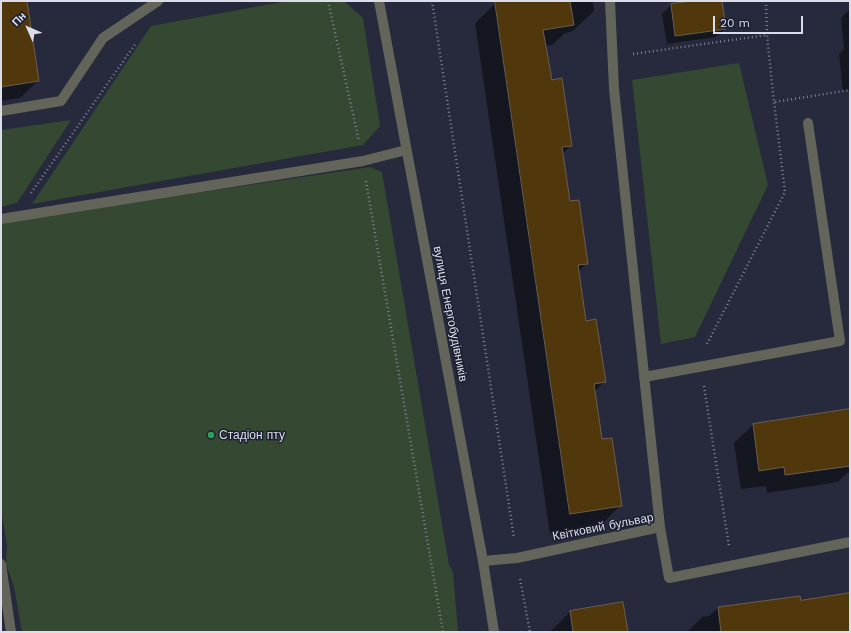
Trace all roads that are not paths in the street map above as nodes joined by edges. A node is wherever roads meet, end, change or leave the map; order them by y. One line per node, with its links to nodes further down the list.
1 (158, 1): 4 (street)
2 (379, 1): 6 (street, вулиця Енергобудівників)
3 (610, 1): 8 (street)
4 (1, 111)
5 (808, 123): 8 (street)
6 (406, 150): 7 (street); 11 (street, вулиця Енергобудівників)
7 (1, 219)
8 (644, 377): 9 (street)
9 (660, 527): 10 (street, Квітковий бульвар); 11 (street, Квітковий бульвар)
10 (850, 542)
11 (483, 561): 14 (street, вулиця Енергобудівників)
12 (1, 564): 13 (street)
13 (11, 632)
14 (494, 632)

